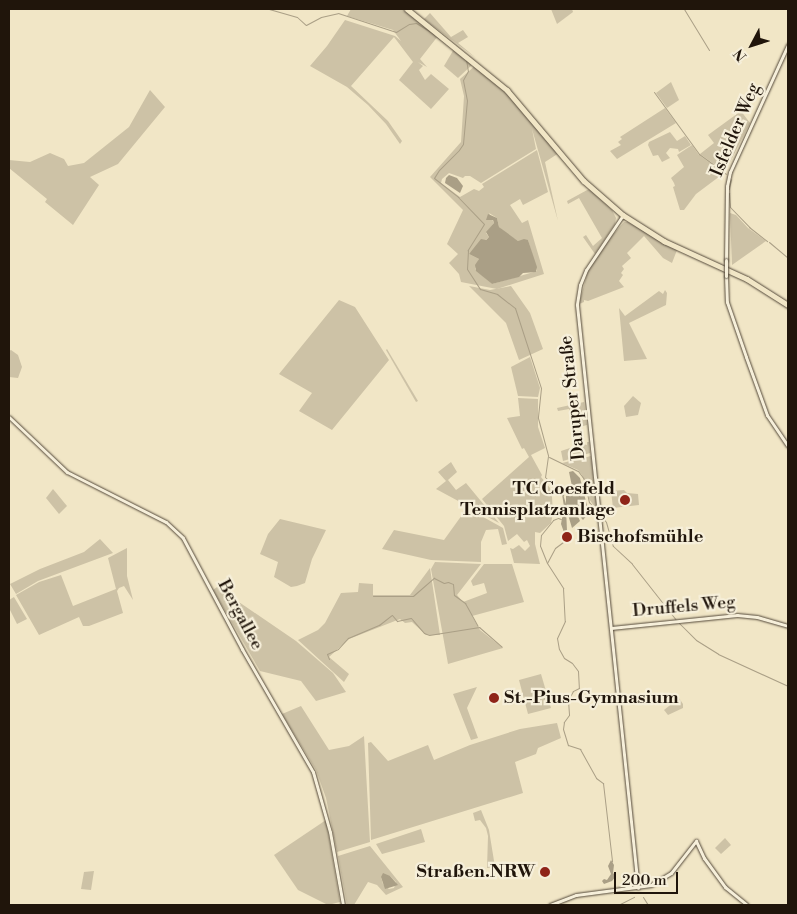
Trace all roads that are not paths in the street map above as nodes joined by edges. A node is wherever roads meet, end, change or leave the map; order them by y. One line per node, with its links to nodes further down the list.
1 (407, 9): 3 (main road)
2 (788, 45): 6 (street, Isfelder Weg, bridge)
3 (623, 215): 4 (main road); 8 (street, Daruper Straße)
4 (788, 305)
5 (9, 417): 12 (street, Bergallee)
6 (788, 446)
7 (788, 626): 8 (street, Druffels Weg)
8 (611, 628): 9 (street, Daruper Straße)
9 (638, 874): 10 (street, Daruper Straße); 11 (street)
10 (638, 888): 11 (street); 14 (street)
11 (623, 890): 13 (street)
12 (343, 905)
13 (550, 905)
14 (747, 905)

